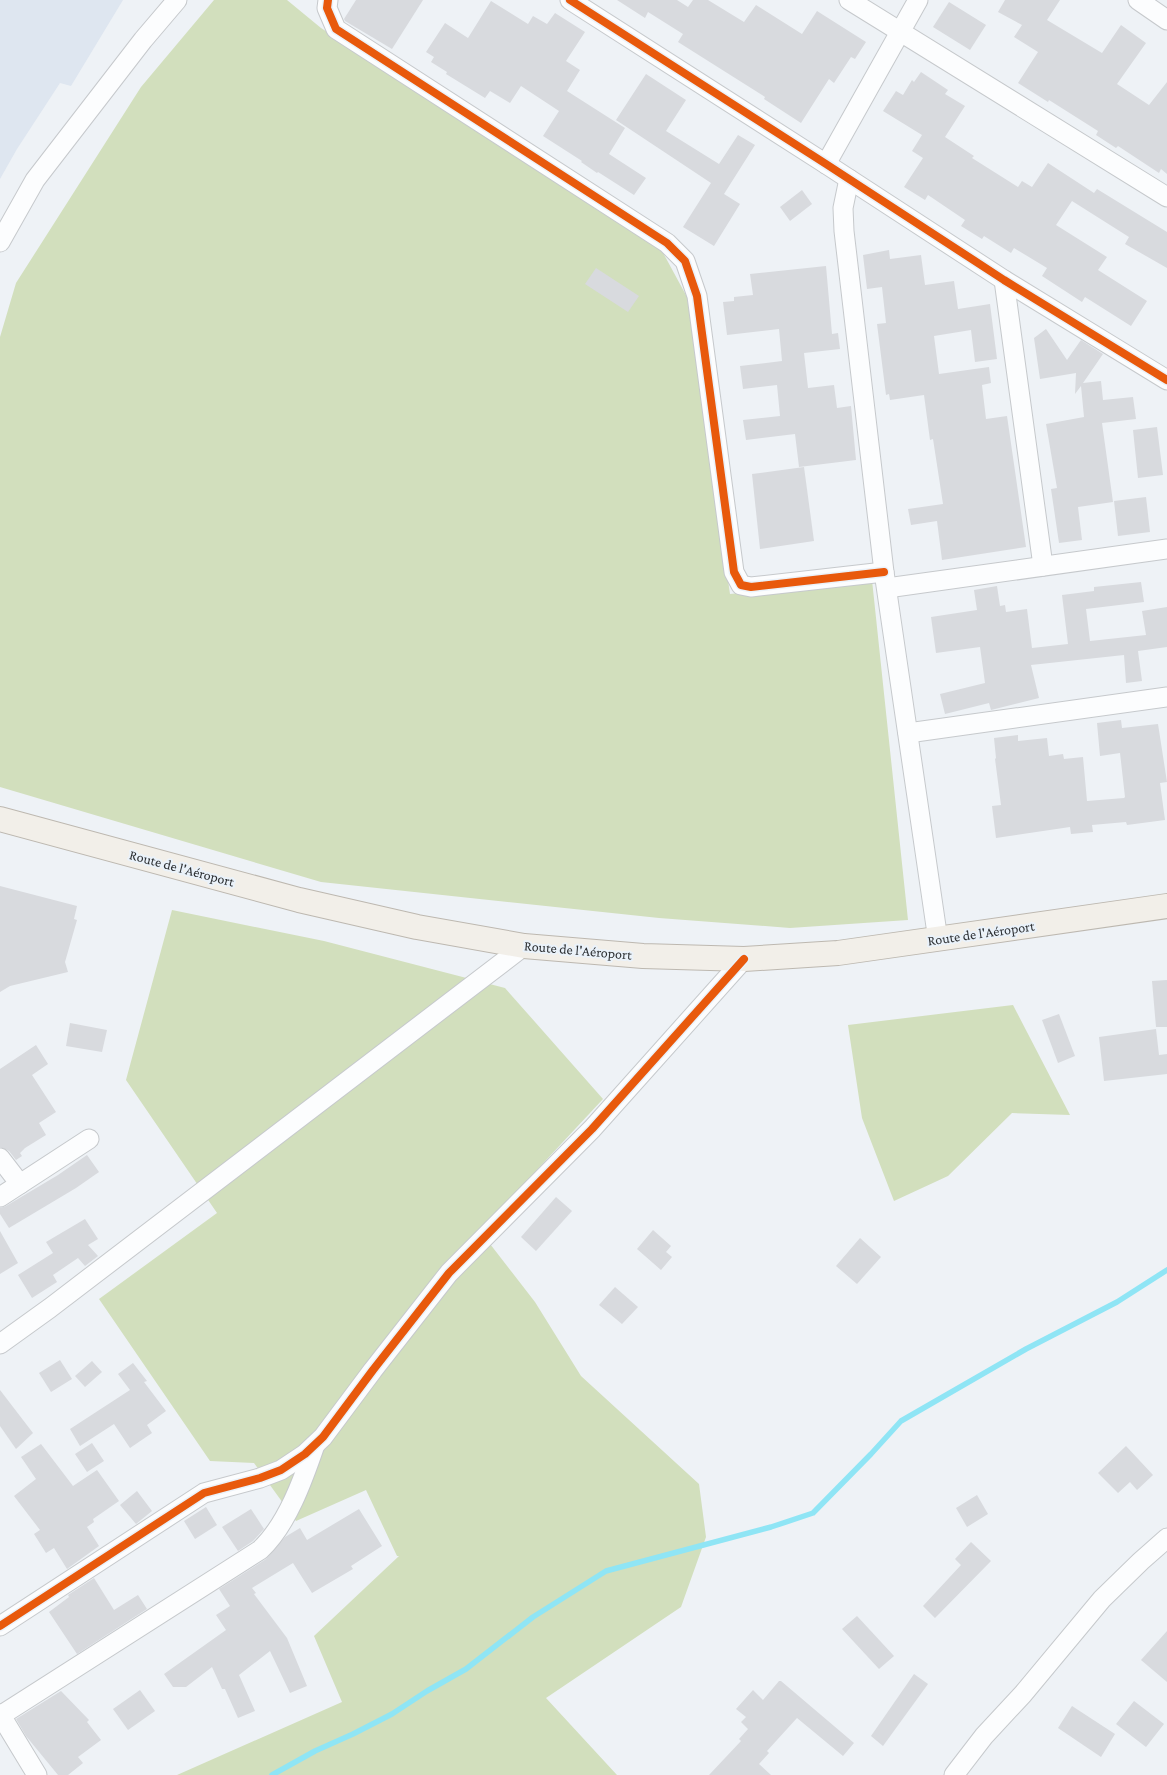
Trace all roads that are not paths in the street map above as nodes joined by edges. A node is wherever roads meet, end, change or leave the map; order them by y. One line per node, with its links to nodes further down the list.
1 (177, 0): 12 (street)
2 (328, 0): 17 (street)
3 (570, 0): 9 (street)
4 (849, 0): 8 (street)
5 (918, 0): 8 (street)
6 (1138, 0): 7 (street)
7 (1167, 20)
8 (899, 32): 9 (street); 11 (street)
9 (826, 164): 10 (street)
10 (849, 179): 13 (street); 17 (street)
11 (1167, 197)
12 (0, 242)
13 (1004, 280): 14 (street); 16 (street)
14 (1167, 380)
15 (1167, 548): 16 (street)
16 (1043, 566): 17 (street)
17 (885, 580): 19 (street)
18 (1167, 697): 19 (street)
19 (908, 733): 22 (street)
20 (0, 819): 23 (main road, Route de l'Aéroport)
21 (1167, 906): 22 (main road, Route de l'Aéroport)
22 (938, 940): 24 (main road, Route de l'Aéroport)
23 (524, 946): 24 (main road, Route de l'Aéroport); 29 (street)
24 (744, 959): 30 (street)
25 (88, 1139): 27 (street)
26 (0, 1158): 27 (street)
27 (20, 1184): 28 (street)
28 (0, 1197)
29 (0, 1344)
30 (316, 1444): 32 (street); 33 (street)
31 (1167, 1538): 35 (street)
32 (0, 1626)
33 (0, 1715): 34 (street)
34 (37, 1775)
35 (954, 1775)

